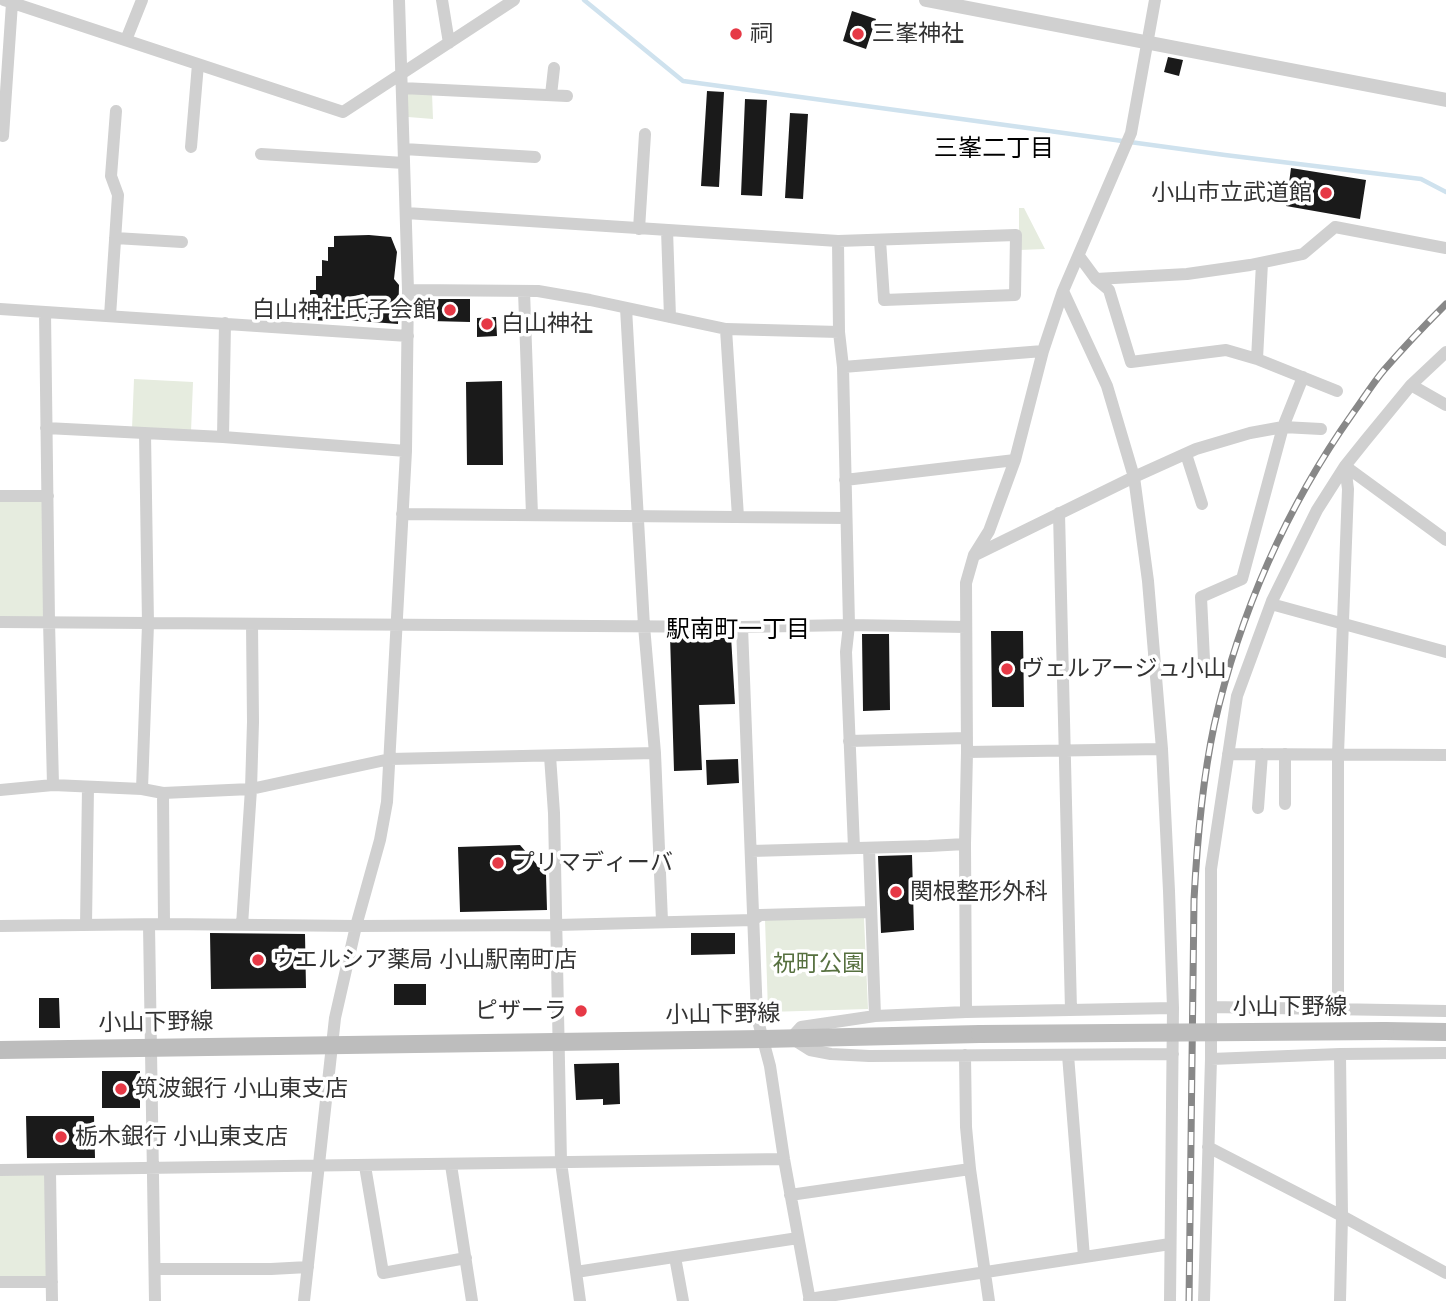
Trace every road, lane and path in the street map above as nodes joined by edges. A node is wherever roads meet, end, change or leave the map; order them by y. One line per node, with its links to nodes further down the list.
1 (142, 0): 9 (street)
2 (399, 0): 14 (street)
3 (442, 0): 11 (street)
4 (514, 0): 11 (street)
5 (926, 0): 8 (street)
6 (1155, 0): 10 (street)
7 (8, 1): 9 (street); 21 (street)
8 (960, 3): 10 (street)
9 (126, 40): 12 (street)
10 (1147, 42): 18 (street); 35 (street)
11 (449, 43): 14 (street)
12 (198, 64): 14 (street); 22 (street)
13 (554, 68): 16 (street)
14 (401, 75): 15 (street)
15 (402, 88): 16 (street); 23 (street)
16 (551, 95): 17 (street)
17 (567, 96)
18 (1446, 100)
19 (116, 110): 30 (street)
20 (645, 134): 28 (street)
21 (3, 136)
22 (191, 148)
23 (404, 149): 25 (street); 26 (street)
24 (261, 154): 26 (street)
25 (534, 157)
26 (404, 163): 27 (street)
27 (406, 214): 28 (street); 38 (street)
28 (639, 229): 29 (street)
29 (667, 230): 33 (street); 45 (street)
30 (115, 238): 32 (street); 44 (street)
31 (880, 240): 31 (street); 33 (street)
32 (182, 242)
33 (838, 242): 48 (street)
34 (1446, 248): 36 (street)
35 (1079, 256): 37 (street); 40 (street)
36 (1262, 263): 37 (street); 52 (street)
37 (1096, 279): 52 (street)
38 (408, 290): 39 (street); 49 (street)
39 (524, 291): 41 (street); 74 (street)
40 (1063, 291): 50 (street); 67 (street)
41 (626, 308): 45 (street); 75 (street)
42 (0, 309): 43 (street)
43 (45, 312): 44 (street); 59 (street)
44 (110, 316): 46 (street)
45 (670, 317): 47 (street)
46 (225, 323): 49 (street); 62 (street)
47 (726, 330): 48 (street); 76 (street)
48 (839, 332): 53 (street)
49 (408, 337): 63 (street)
50 (1043, 351): 53 (street); 65 (street)
51 (1446, 352): 55 (street)
52 (1257, 359): 54 (street)
53 (843, 367): 68 (street)
54 (1303, 377): 56 (street); 58 (street)
55 (1411, 385): 57 (street); 66 (street)
56 (1337, 391)
57 (1446, 405)
58 (1283, 427): 60 (street); 64 (street); 92 (street)
59 (46, 428): 61 (street); 70 (street)
60 (1321, 429)
61 (145, 433): 62 (street); 83 (street)
62 (223, 437): 63 (street)
63 (405, 451): 73 (street)
64 (1186, 454): 67 (street); 71 (street)
65 (1015, 460): 68 (street); 79 (street)
66 (1345, 466): 78 (street); 80 (street); 85 (street)
67 (1134, 477): 72 (street); 95 (street)
68 (845, 480): 77 (street)
69 (0, 496): 70 (street)
70 (48, 496): 81 (street)
71 (1202, 504)
72 (1059, 513): 79 (street); 96 (street)
73 (402, 514): 74 (street); 86 (street)
74 (532, 515): 75 (street)
75 (638, 516): 76 (street); 88 (street)
76 (738, 517): 77 (street)
77 (846, 518): 87 (street)
78 (1446, 540)
79 (974, 555): 90 (street)
80 (1271, 604): 85 (street); 99 (street)
81 (49, 621): 82 (street); 83 (street); 106 (street)
82 (0, 622)
83 (148, 624): 84 (street); 108 (street)
84 (252, 624): 86 (street); 109 (street)
85 (1344, 624): 91 (street); 102 (street)
86 (395, 625): 88 (street); 105 (street)
87 (849, 625): 89 (street); 90 (street); 94 (street)
88 (644, 626): 89 (street); 98 (street)
89 (742, 627): 117 (street)
90 (966, 627): 93 (street)
91 (1446, 652)
92 (1204, 660)
93 (967, 738): 94 (street); 97 (street)
94 (849, 741): 115 (street)
95 (1162, 749): 96 (street); 129 (street)
96 (1064, 751): 97 (street); 131 (street)
97 (967, 752): 114 (street)
98 (655, 753): 104 (street); 120 (street)
99 (1228, 754): 100 (street); 128 (street)
100 (1262, 754): 101 (street); 113 (street)
101 (1285, 754): 102 (street); 112 (street)
102 (1338, 754): 103 (street); 130 (street)
103 (1446, 755)
104 (550, 756): 105 (street); 125 (street)
105 (390, 760): 109 (street); 127 (street)
106 (53, 785): 107 (street); 110 (street)
107 (88, 787): 108 (street); 122 (street)
108 (142, 789): 111 (street)
109 (251, 789): 111 (street); 124 (street)
110 (0, 790)
111 (163, 793): 121 (street)
112 (1285, 804)
113 (1258, 807)
114 (965, 844): 116 (street); 133 (street)
115 (854, 848): 116 (street); 117 (street)
116 (869, 848): 118 (street)
117 (751, 850): 119 (street)
118 (871, 912): 119 (street); 134 (street)
119 (753, 920): 120 (street); 137 (street)
120 (662, 921): 125 (street)
121 (164, 924): 123 (street); 124 (street)
122 (86, 925): 123 (street); 126 (street)
123 (149, 925): 140 (street)
124 (242, 925): 127 (street)
125 (557, 925): 127 (street); 138 (street)
126 (0, 926)
127 (356, 926): 139 (street)
128 (1211, 1007): 130 (street); 147 (street)
129 (1173, 1008): 131 (street); 143 (street)
130 (1338, 1009): 132 (street)
131 (1070, 1010): 133 (street)
132 (1446, 1011)
133 (966, 1012): 134 (street)
134 (875, 1016): 136 (street)
135 (1446, 1032): 136 (main road, 小山下野線, bridge)
136 (791, 1038): 137 (main road, 小山下野線); 145 (street)
137 (763, 1039): 138 (main road, 小山下野線); 149 (street)
138 (559, 1042): 139 (main road, 小山下野線); 150 (street)
139 (332, 1045): 140 (main road, 小山下野線); 152 (street)
140 (150, 1048): 141 (main road, 小山下野線); 154 (street)
141 (0, 1050)
142 (1446, 1053): 144 (street)
143 (1173, 1054): 146 (street); 161 (street)
144 (1340, 1054): 147 (street); 159 (street)
145 (965, 1055): 146 (street); 155 (street)
146 (1068, 1055): 163 (street)
147 (1211, 1059): 148 (street)
148 (1208, 1147): 159 (street); 181 (street)
149 (783, 1159): 150 (street); 158 (street)
150 (561, 1162): 151 (street); 168 (street)
151 (451, 1165): 153 (street); 164 (street)
152 (319, 1166): 153 (street); 154 (street); 165 (street)
153 (365, 1166): 164 (street)
154 (152, 1167): 157 (street); 166 (street)
155 (970, 1169): 158 (street); 167 (street)
156 (0, 1170): 157 (street)
157 (50, 1171): 171 (street)
158 (790, 1195): 160 (street)
159 (1342, 1216): 169 (street); 182 (street)
160 (798, 1238): 162 (street); 172 (street)
161 (1170, 1244): 163 (street); 180 (street)
162 (676, 1256): 168 (street); 178 (street)
163 (1084, 1257): 167 (street)
164 (466, 1258): 176 (street)
165 (308, 1267): 166 (street); 175 (street)
166 (155, 1269): 174 (street)
167 (985, 1271): 172 (street); 179 (street)
168 (576, 1272): 177 (street)
169 (1446, 1273)
170 (0, 1282): 171 (street)
171 (52, 1282): 173 (street)
172 (809, 1300)
173 (52, 1301)
174 (155, 1301)
175 (304, 1301)
176 (472, 1301)
177 (580, 1301)
178 (682, 1301)
179 (989, 1301)
180 (1170, 1301)
181 (1204, 1301)
182 (1340, 1301)

